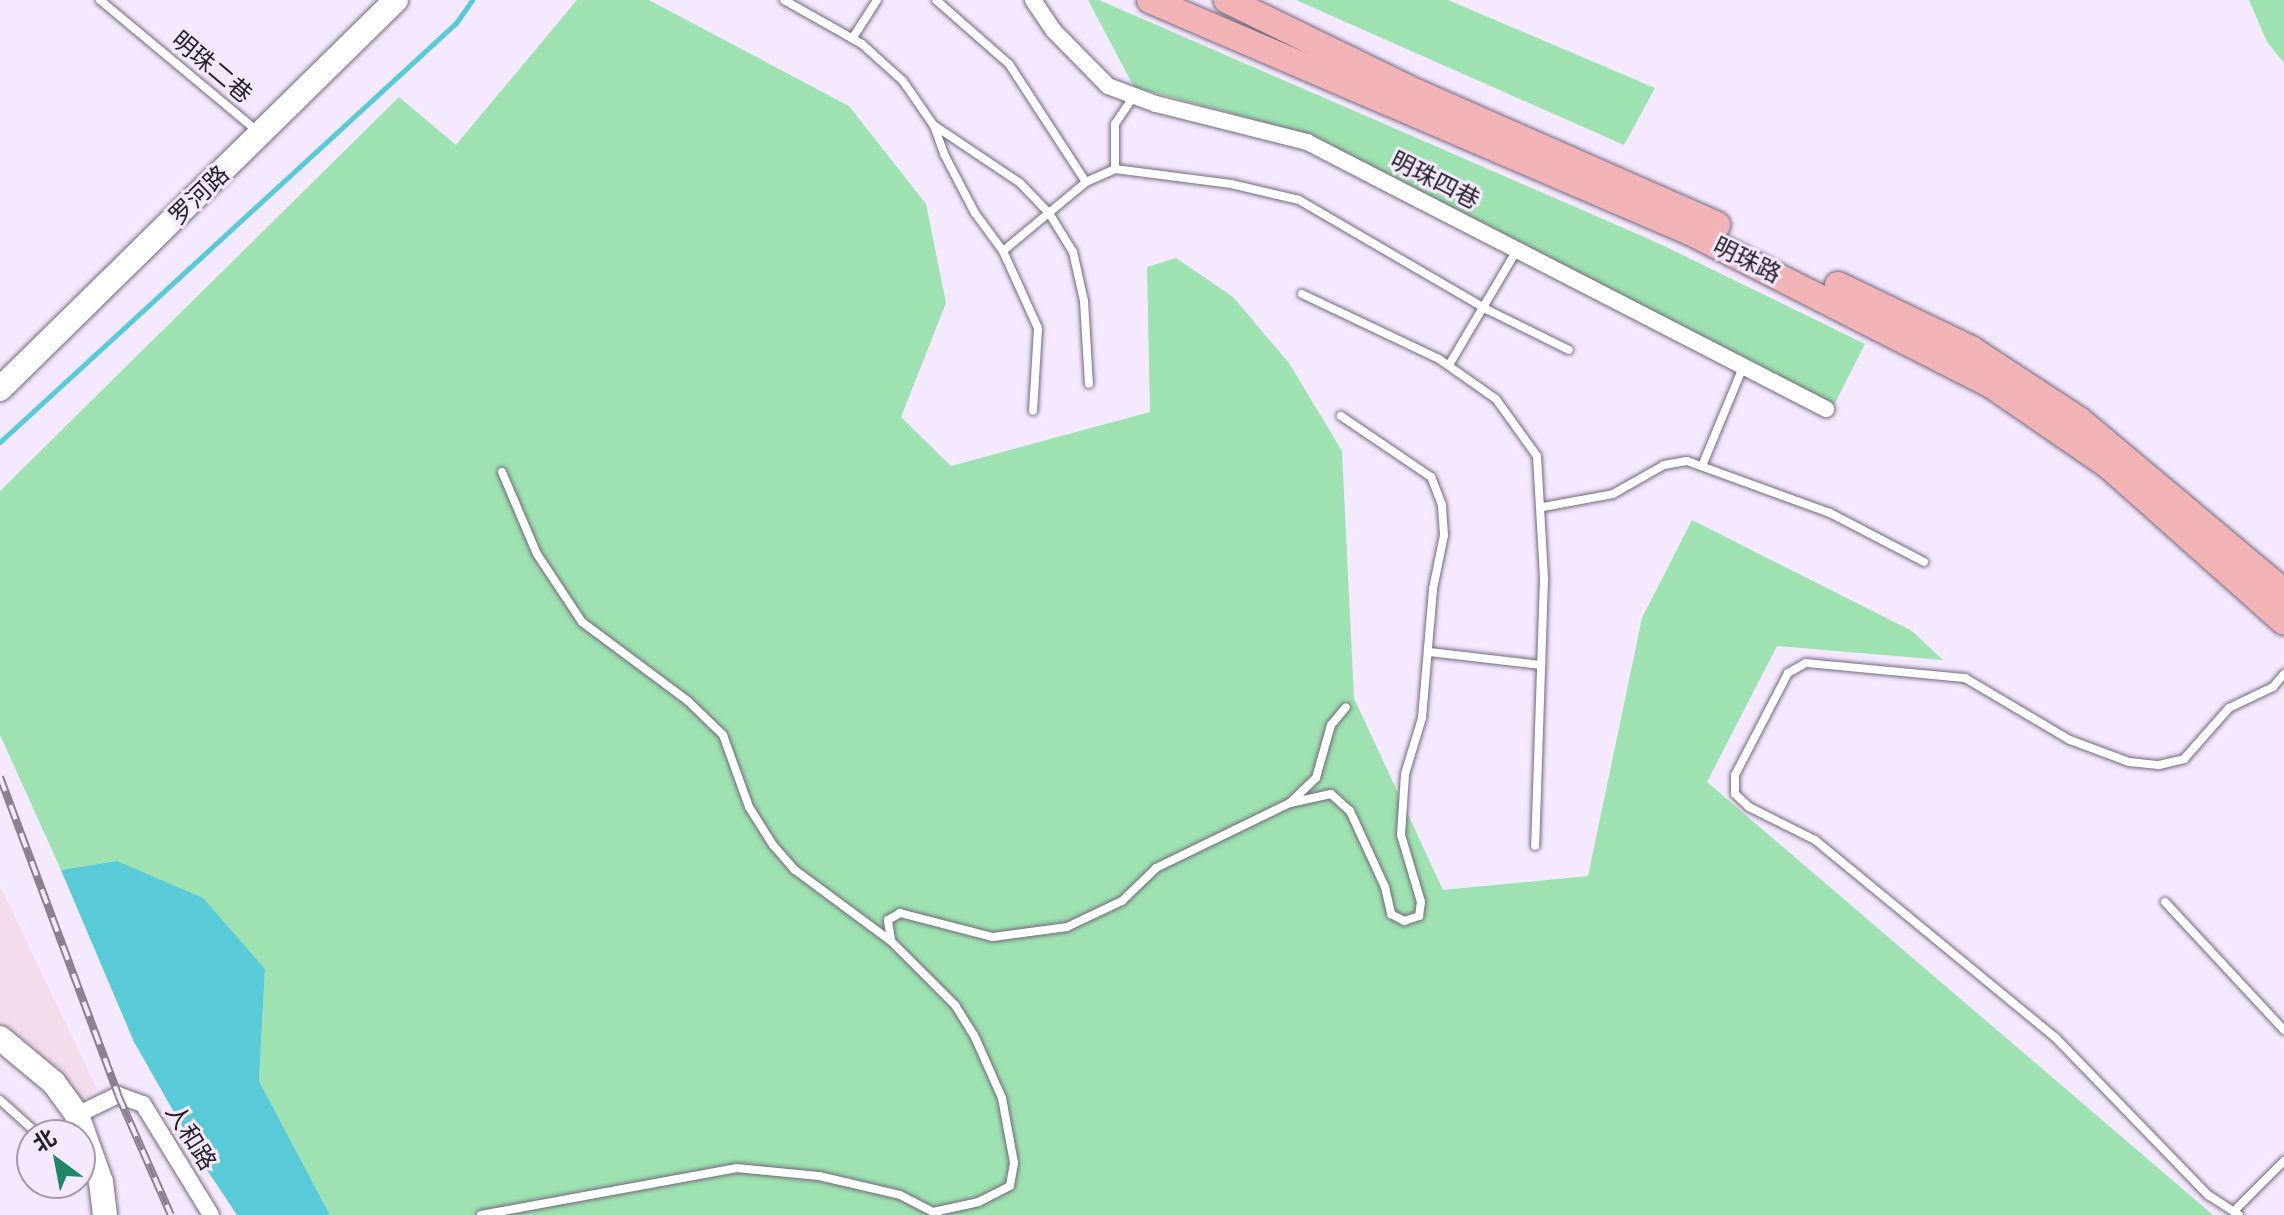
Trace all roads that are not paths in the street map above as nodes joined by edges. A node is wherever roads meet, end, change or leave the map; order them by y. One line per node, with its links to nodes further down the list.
1 (100, 0): 12 (lane, 明珠二巷)
2 (396, 0): 12 (main road, 罗河路)
3 (784, 0): 9 (lane)
4 (877, 0): 9 (lane)
5 (936, 0): 14 (lane)
6 (1033, 0): 10 (street, 明珠四巷)
7 (1150, 0): 33 (main road, 明珠路)
8 (1227, 0): 32 (main road, 明珠路)
9 (852, 39): 11 (lane)
10 (1134, 95): 13 (lane); 16 (street, 明珠四巷)
11 (934, 126): 15 (lane); 17 (lane)
12 (261, 134): 24 (main road, 罗河路)
13 (1115, 169): 14 (lane); 19 (lane)
14 (1086, 182): 15 (lane)
15 (1049, 213): 17 (lane); 23 (lane)
16 (1517, 250): 19 (lane); 22 (street, 明珠四巷)
17 (1003, 251): 26 (lane)
18 (1302, 294): 21 (lane)
19 (1483, 307): 20 (lane); 21 (lane)
20 (1569, 350)
21 (1449, 365): 30 (lane)
22 (1744, 366): 25 (street, 明珠四巷); 28 (lane)
23 (1089, 384)
24 (0, 389)
25 (1826, 409)
26 (1033, 411)
27 (1341, 416): 34 (lane)
28 (1702, 466): 30 (lane); 31 (lane)
29 (502, 472): 41 (lane)
30 (1543, 507): 35 (lane)
31 (1924, 562)
32 (2284, 592)
33 (2284, 622)
34 (1429, 652): 35 (lane); 38 (lane)
35 (1541, 665): 39 (lane)
36 (2284, 674): 51 (lane)
37 (1346, 707): 38 (lane)
38 (1290, 803): 41 (lane)
39 (1535, 846)
40 (2165, 902): 42 (lane)
41 (891, 941): 50 (lane)
42 (2284, 1030)
43 (0, 1038): 45 (main road)
44 (0, 1100): 46 (lane)
45 (77, 1115): 49 (main road); 53 (street, 人和路)
46 (21, 1119)
47 (2284, 1161): 51 (lane)
48 (96, 1179): 49 (lane)
49 (101, 1182): 52 (main road)
50 (936, 1213): 54 (lane)
51 (2236, 1213)
52 (105, 1215)
53 (211, 1215)
54 (481, 1215)

